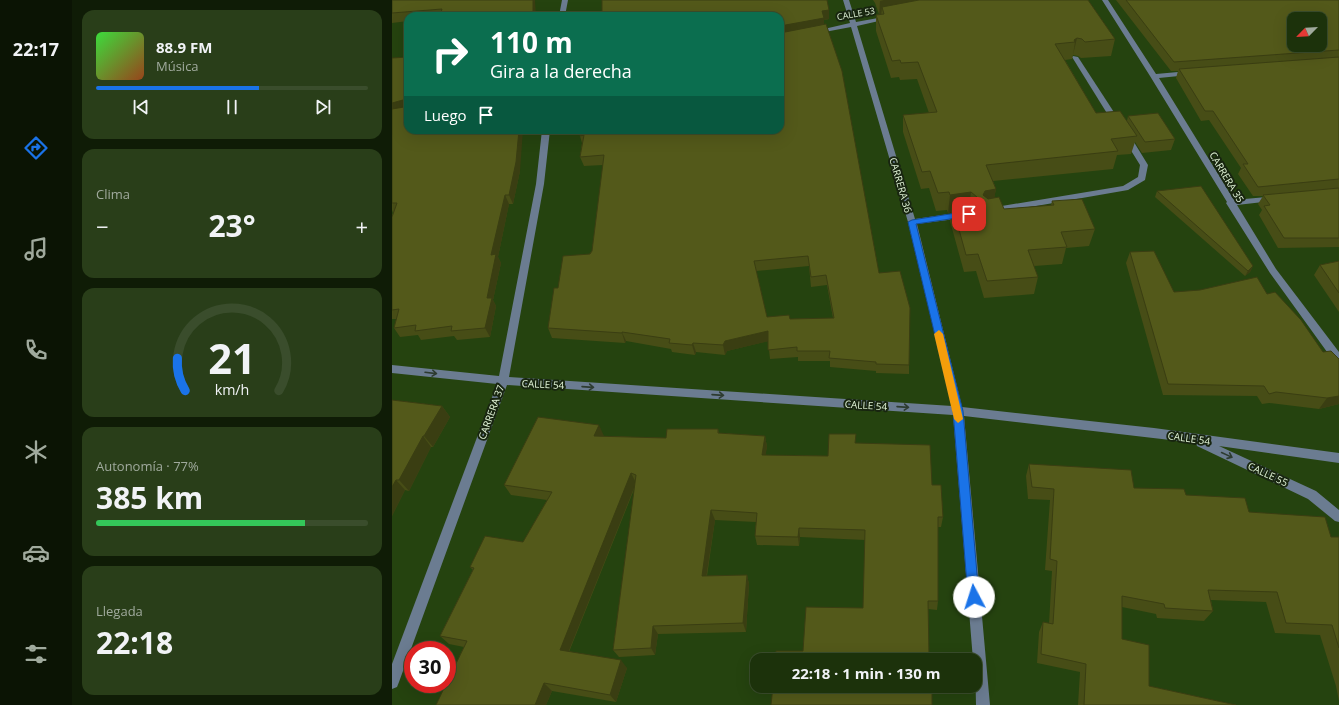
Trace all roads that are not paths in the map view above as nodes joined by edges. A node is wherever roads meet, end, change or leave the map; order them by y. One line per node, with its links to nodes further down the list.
1 (565, 0): 4 (street)
2 (846, 0): 6 (street, CARRERA 36)
3 (1105, 0): 10 (street, CARRERA 35)
4 (563, 12)
5 (900, 16): 6 (street, CALLE 53)
6 (854, 24): 7 (street, CALLE 53); 16 (street, CARRERA 36)
7 (809, 33)
8 (1075, 57): 14 (street)
9 (1200, 72): 10 (street)
10 (1154, 76): 13 (street, CARRERA 35)
11 (546, 134): 19 (street, CARRERA 37)
12 (1284, 197): 13 (street)
13 (1230, 202): 17 (street, CARRERA 35)
14 (986, 212)
15 (969, 214): 16 (street)
16 (912, 222): 20 (street, CARRERA 36)
17 (1339, 360)
18 (392, 368): 19 (street, CALLE 54, one-way to 19)
19 (503, 381): 20 (street, CALLE 54, one-way to 20); 24 (street, CARRERA 37)
20 (958, 411): 21 (street, CALLE 54); 25 (street, CARRERA 36)
21 (1192, 439): 22 (street, CALLE 54); 23 (street, CALLE 55, one-way to 23)
22 (1339, 458)
23 (1339, 517)
24 (392, 682)
25 (983, 705)

